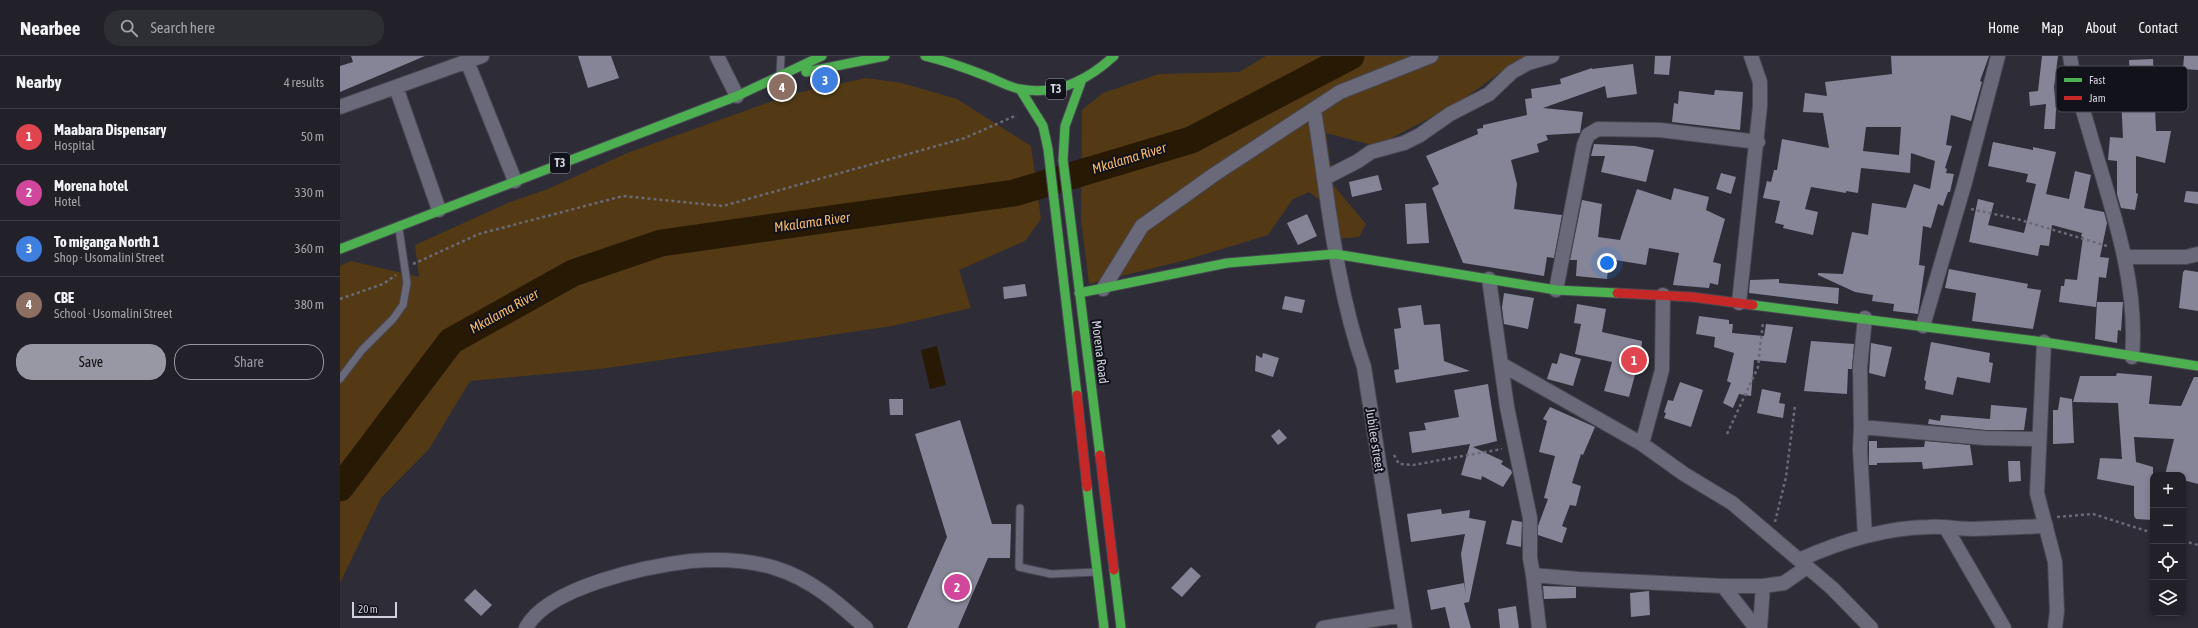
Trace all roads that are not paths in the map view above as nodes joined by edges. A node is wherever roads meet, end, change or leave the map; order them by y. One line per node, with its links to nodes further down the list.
1 (482, 56): 14 (street)
2 (781, 56): 16 (lane)
3 (822, 56): 16 (main road, T3)
4 (885, 56): 16 (main road, T3)
5 (925, 56): 17 (main road, T3)
6 (1114, 56): 18 (main road, T3)
7 (1431, 56): 23 (street)
8 (1552, 56): 26 (street)
9 (1751, 56): 25 (street)
10 (1998, 56): 41 (street)
11 (2070, 56): 15 (street)
12 (722, 59): 21 (street)
13 (970, 61): 17 (main road, T3)
14 (467, 62): 19 (street); 27 (street)
15 (2072, 66)
16 (780, 77): 21 (main road, T3)
17 (991, 78): 20 (main road, T3)
18 (1081, 82): 20 (main road, T3); 37 (main road, Morena Road)
19 (396, 87): 22 (street); 28 (street)
20 (1020, 89): 55 (main road)
21 (737, 96): 27 (main road, T3)
22 (340, 107)
23 (1314, 110): 26 (street, Jubilee street); 35 (street)
24 (2084, 112): 32 (street)
25 (1758, 142): 36 (street); 39 (street)
26 (1325, 178): 31 (street, Jubilee street)
27 (515, 180): 28 (main road, T3)
28 (439, 210): 29 (main road, T3)
29 (399, 226): 30 (main road, T3); 46 (lane)
30 (340, 249)
31 (1335, 254): 34 (main road); 35 (main road); 59 (street, Jubilee street)
32 (2123, 254): 33 (street); 43 (street)
33 (2198, 254)
34 (1489, 279): 36 (main road); 44 (street)
35 (1103, 289): 37 (main road)
36 (1556, 290): 38 (main road)
37 (1079, 293): 63 (main road, Morena Road)
38 (1663, 295): 39 (main road); 49 (street)
39 (1739, 303): 40 (main road)
40 (1865, 318): 41 (main road); 47 (street)
41 (1923, 326): 42 (main road)
42 (2044, 342): 43 (main road); 48 (street)
43 (2132, 357): 45 (main road)
44 (1501, 364): 49 (street); 56 (street)
45 (2198, 366)
46 (340, 379)
47 (1862, 427): 48 (street); 53 (street)
48 (2038, 439): 51 (street)
49 (1642, 444): 54 (street)
50 (1020, 508): 55 (lane)
51 (2046, 526): 52 (street); 70 (street)
52 (1946, 528): 53 (street); 69 (street)
53 (1865, 536): 54 (street)
54 (1803, 563): 58 (street); 68 (street)
55 (1097, 572): 62 (main road)
56 (1533, 575): 57 (street); 65 (street)
57 (1723, 586): 58 (street); 66 (street)
58 (1763, 586): 67 (street)
59 (1404, 622): 64 (street)
60 (526, 628): 61 (street)
61 (866, 628)
62 (1104, 628)
63 (1121, 628)
64 (1323, 628)
65 (1539, 628)
66 (1756, 628)
67 (1760, 628)
68 (1871, 628)
69 (2004, 628)
70 (2055, 628)

